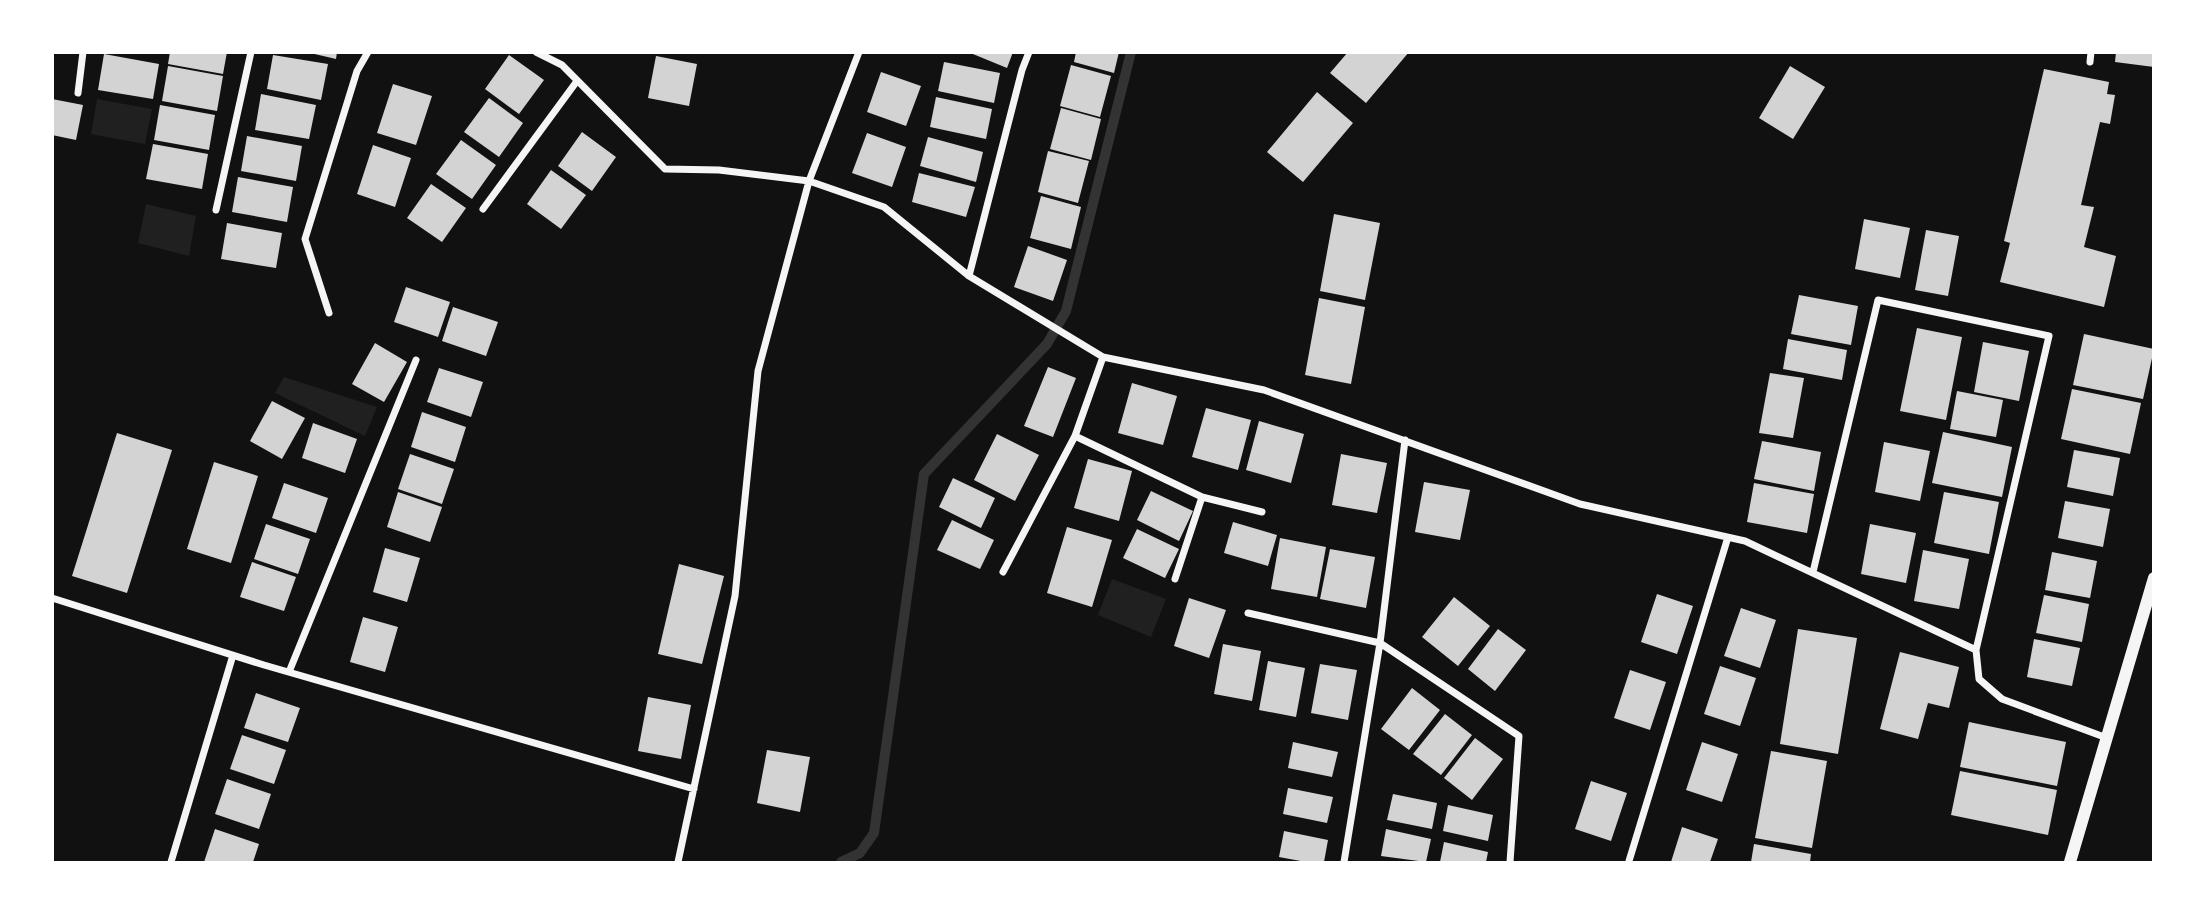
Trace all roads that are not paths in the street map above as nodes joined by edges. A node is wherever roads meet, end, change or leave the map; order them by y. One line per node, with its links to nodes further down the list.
1 (83, 52): 10 (street)
2 (251, 52): 13 (street)
3 (368, 52): 15 (street)
4 (536, 52): 9 (street)
5 (859, 52): 11 (street)
6 (1029, 52): 14 (street)
7 (2091, 52): 8 (street)
8 (2090, 62)
9 (577, 81): 11 (street); 12 (street)
10 (78, 93)
11 (809, 181): 14 (street); 34 (street)
12 (483, 209)
13 (216, 210)
14 (969, 276): 16 (street)
15 (330, 313)
16 (1103, 357): 18 (street); 19 (street)
17 (416, 360): 32 (street)
18 (1075, 436): 20 (street); 23 (street)
19 (1405, 440): 22 (street); 29 (street)
20 (1202, 497): 21 (street); 25 (street)
21 (1262, 512)
22 (1728, 537): 24 (street); 35 (street)
23 (1003, 572)
24 (1813, 572): 30 (street); 30 (street)
25 (1175, 579)
26 (2154, 579): 33 (street)
27 (52, 598): 31 (street)
28 (1248, 613): 29 (street)
29 (1380, 643): 38 (street); 39 (street)
30 (1976, 650): 33 (street)
31 (233, 655): 32 (street); 36 (street)
32 (289, 672): 34 (street)
33 (2107, 738): 40 (street)
34 (694, 789): 37 (street)
35 (1629, 861)
36 (171, 863)
37 (678, 863)
38 (1345, 863)
39 (1510, 863)
40 (2070, 863)

